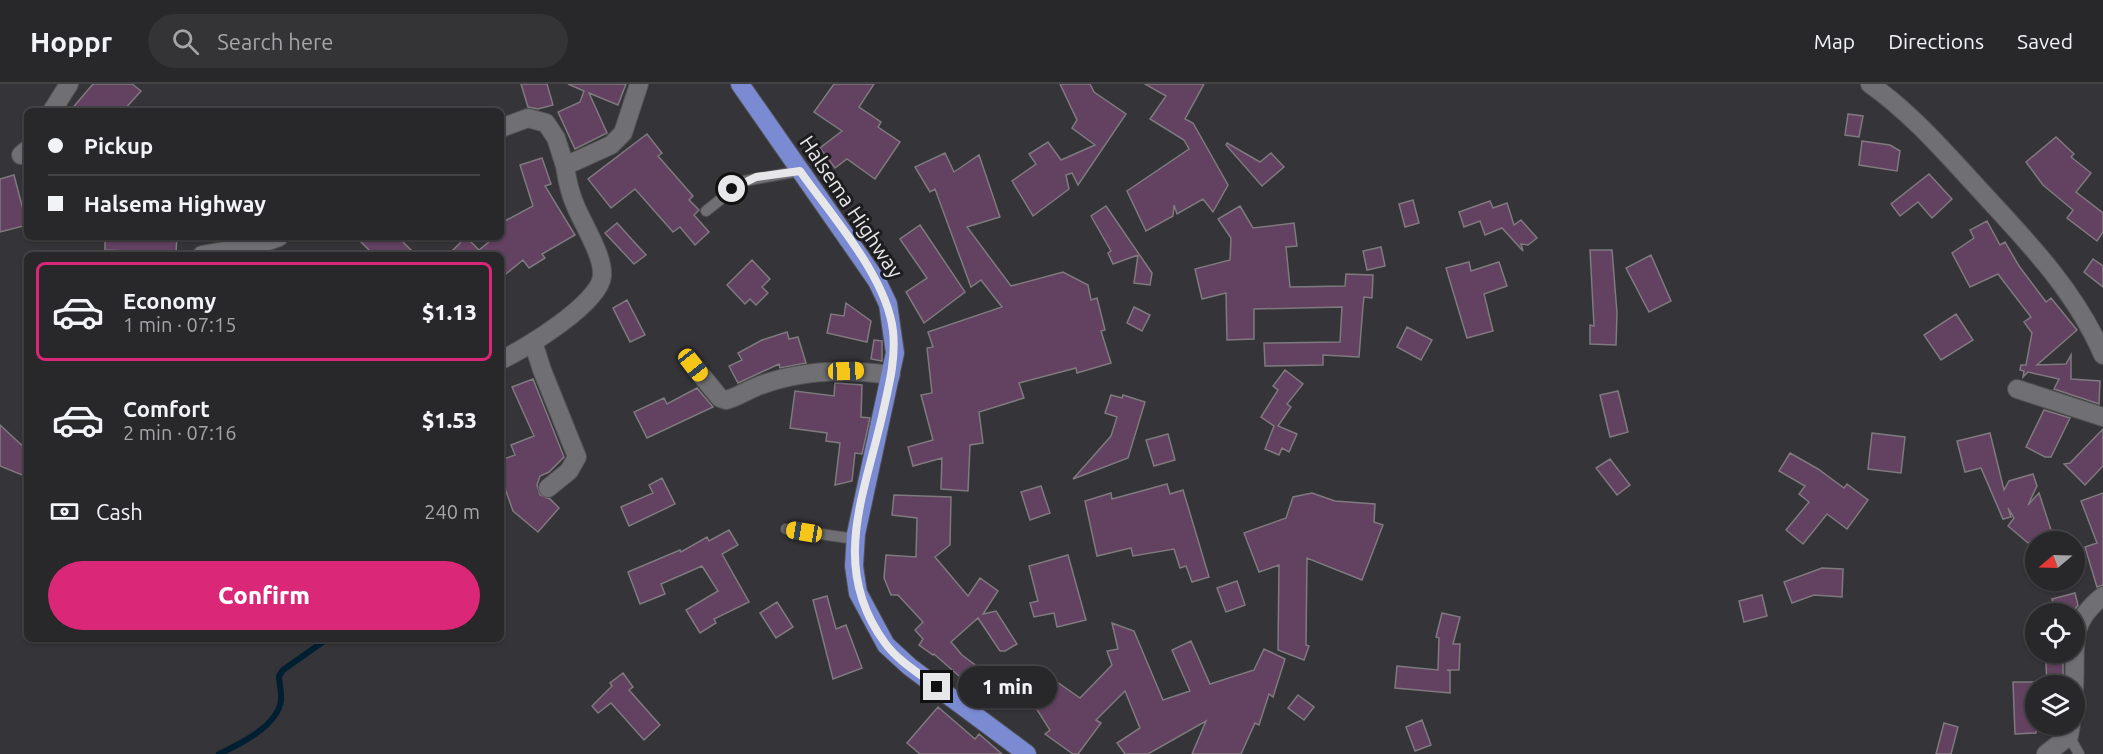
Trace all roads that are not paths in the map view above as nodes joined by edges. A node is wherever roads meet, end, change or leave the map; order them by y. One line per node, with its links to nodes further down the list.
1 (69, 84): 5 (street)
2 (639, 84): 7 (street)
3 (740, 84): 8 (highway, Halsema Highway)
4 (1870, 84): 13 (street)
5 (54, 108)
6 (504, 127): 7 (street)
7 (565, 166): 12 (street)
8 (800, 171): 9 (lane); 16 (highway, Halsema Highway)
9 (706, 212)
10 (271, 240): 11 (street)
11 (219, 252)
12 (533, 342): 14 (street); 19 (street)
13 (2103, 355)
14 (504, 358)
15 (693, 365): 16 (street)
16 (891, 375): 21 (highway, Halsema Highway)
17 (2017, 389): 18 (street)
18 (2103, 417)
19 (548, 488)
20 (786, 529): 21 (lane)
21 (855, 539): 26 (highway, Halsema Highway)
22 (2103, 596): 23 (street)
23 (2074, 675)
24 (2065, 735): 27 (street)
25 (2072, 735): 28 (lane)
26 (1027, 754)
27 (2046, 754)
28 (2079, 754)

